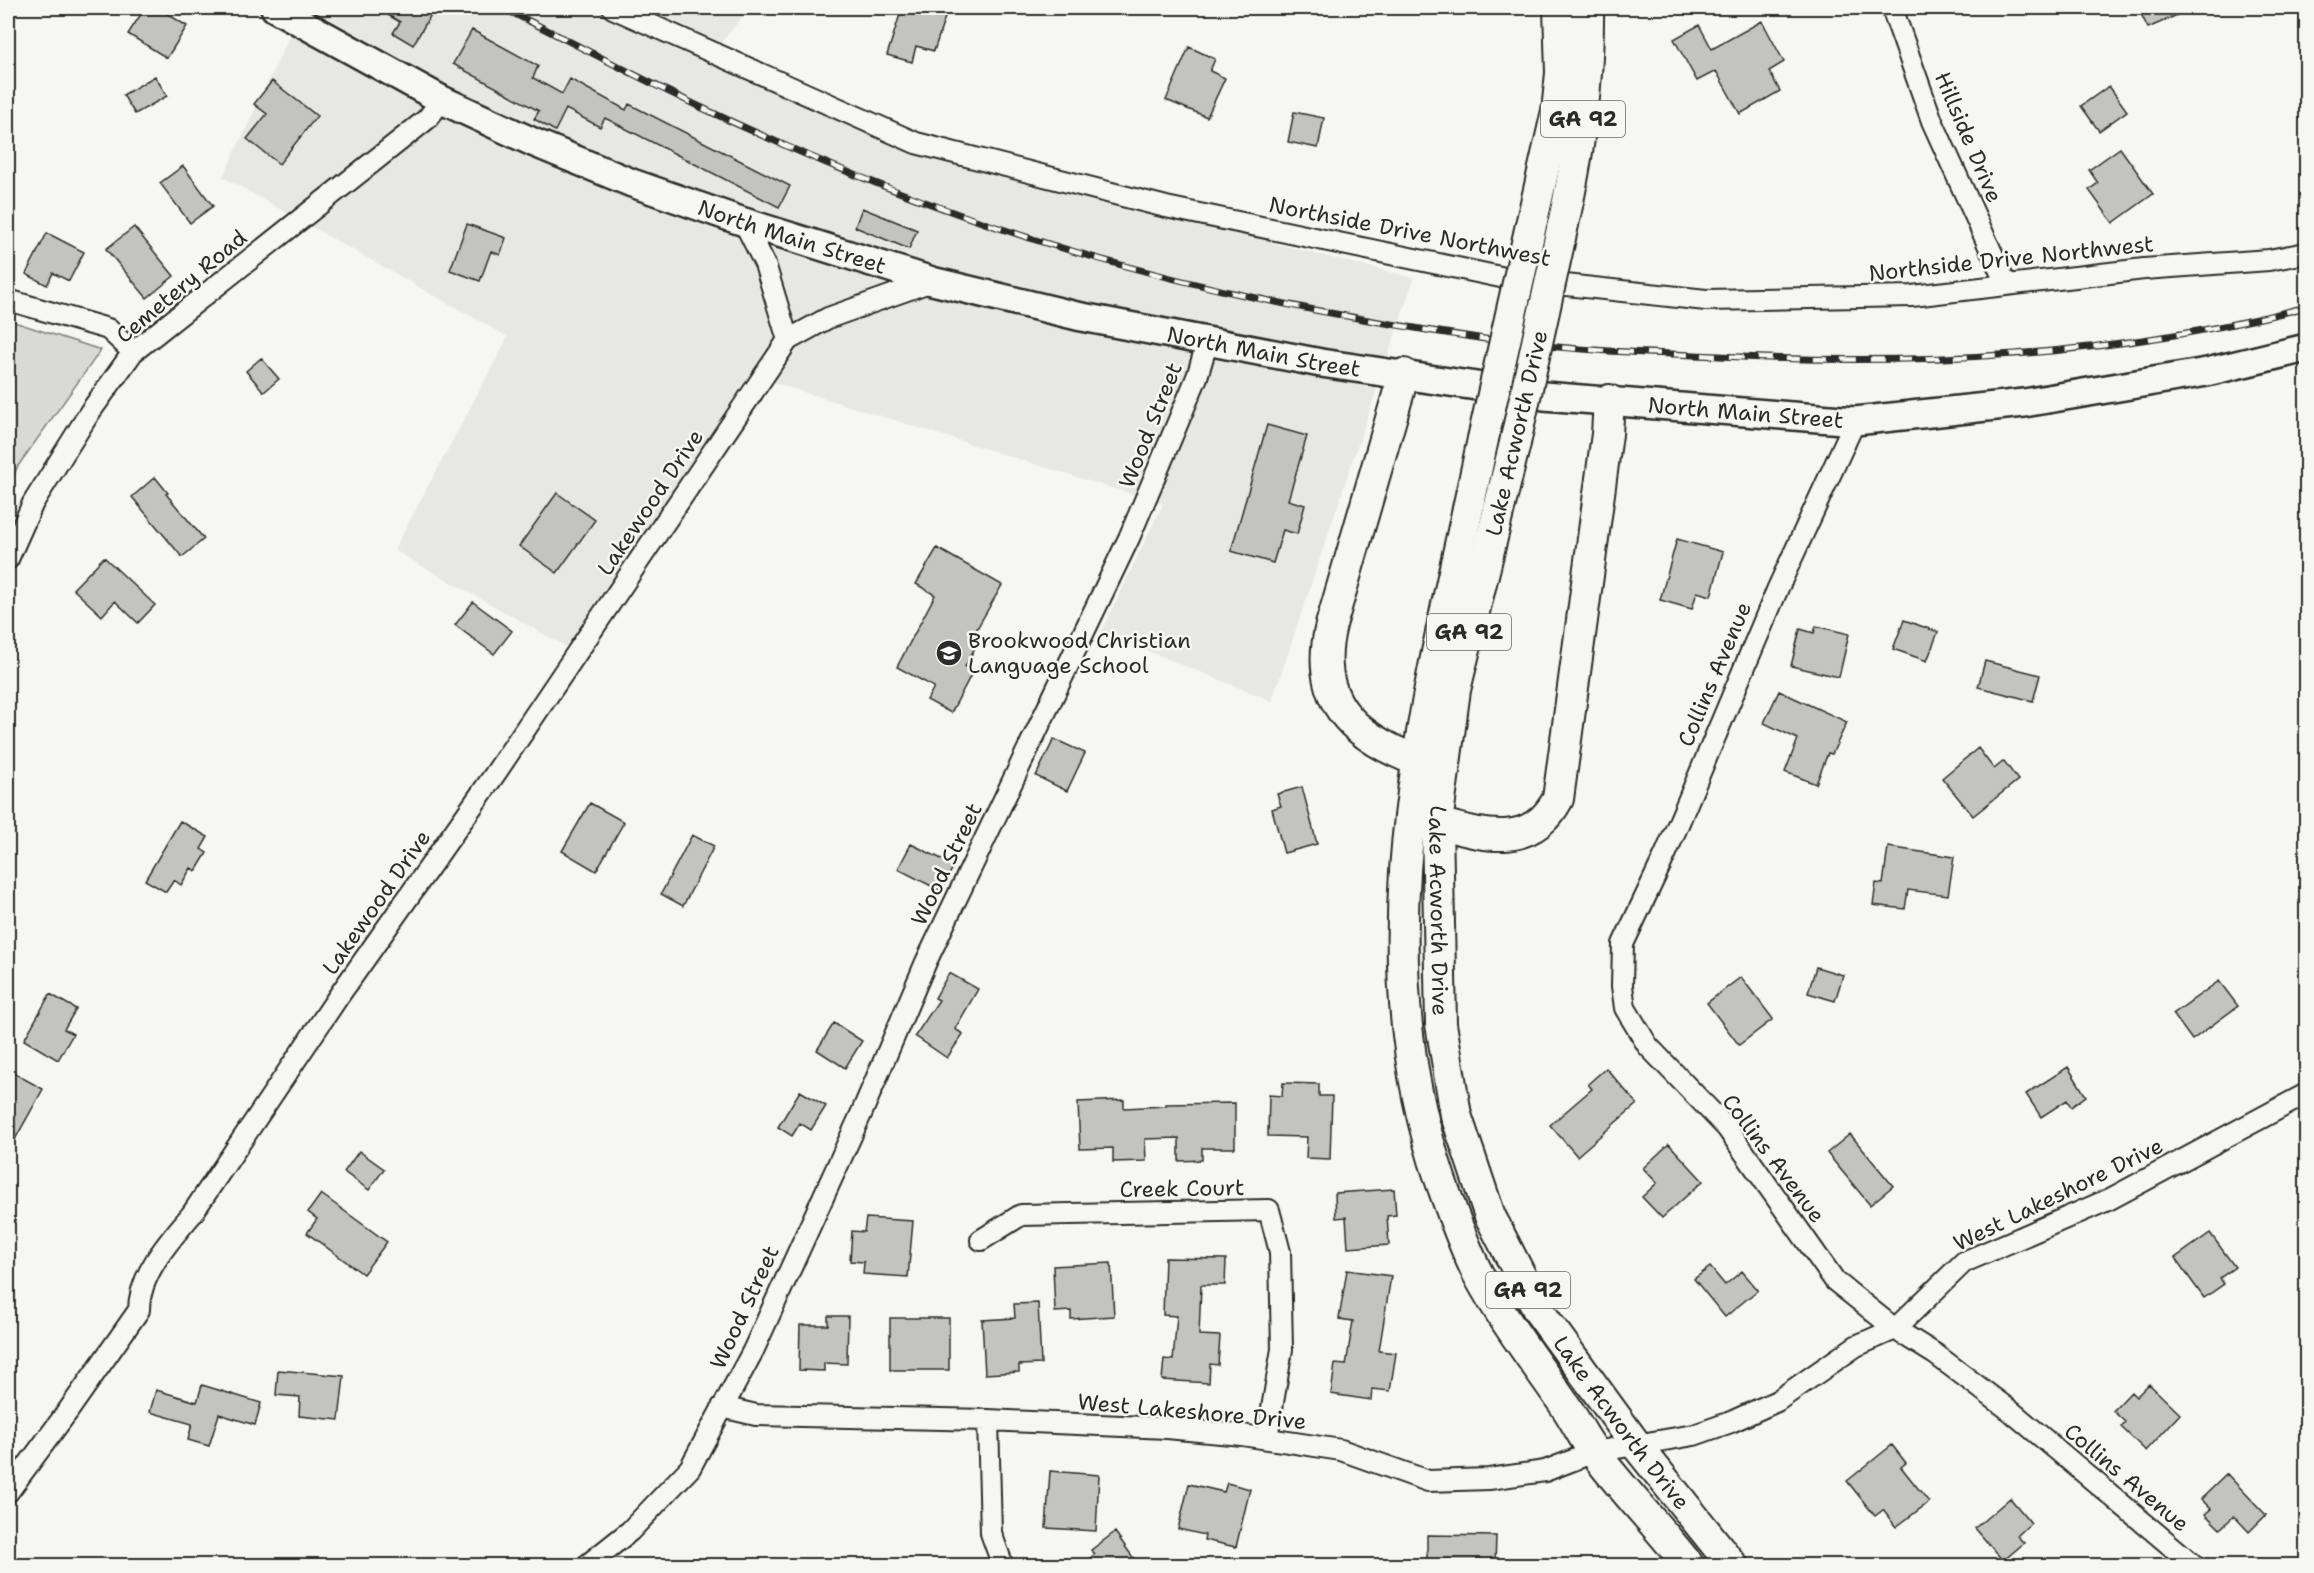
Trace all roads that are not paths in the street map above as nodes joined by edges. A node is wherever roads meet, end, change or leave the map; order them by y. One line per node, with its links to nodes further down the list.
1 (275, 8): 6 (main road, North Main Street)
2 (613, 8): 10 (street, Northside Drive Northwest)
3 (1559, 8): 20 (main road, Lake Acworth Drive / GA 92, bridge)
4 (1588, 8): 21 (main road, Lake Acworth Drive / GA 92, bridge)
5 (1892, 8): 10 (street, Hillside Drive)
6 (442, 100): 7 (main road, North Main Street); 15 (street, Cemetery Road)
7 (744, 222): 9 (main road, North Main Street); 12 (street)
8 (2307, 253): 10 (street, Northside Drive Northwest)
9 (932, 281): 12 (street, Lakewood Drive); 13 (main road, North Main Street)
10 (2006, 284)
11 (8, 300): 15 (street)
12 (788, 340): 30 (street, Lakewood Drive)
13 (1208, 340): 16 (main road, North Main Street); 25 (street, Wood Street)
14 (2307, 348): 18 (main road, North Main Street)
15 (133, 352): 19 (street, Cemetery Road)
16 (1404, 374): 17 (main road, North Main Street); 20 (main road)
17 (1609, 400): 18 (main road, North Main Street); 21 (main road)
18 (1855, 421): 24 (street, Collins Avenue)
19 (8, 559)
20 (1416, 760): 29 (main road, Lake Acworth Drive / GA 92)
21 (1437, 823): 28 (main road, Lake Acworth Drive / GA 92)
22 (2307, 1094): 24 (street, West Lakeshore Drive)
23 (981, 1240): 27 (street, Creek Court)
24 (1895, 1329): 28 (street, West Lakeshore Drive); 35 (street, Collins Avenue)
25 (722, 1407): 26 (street, West Lakeshore Drive); 31 (street)
26 (988, 1420): 27 (street, West Lakeshore Drive); 32 (street)
27 (1267, 1438): 29 (street, West Lakeshore Drive)
28 (1637, 1446): 29 (street, West Lakeshore Drive); 34 (main road, Lake Acworth Drive / GA 92)
29 (1594, 1452): 33 (main road, Lake Acworth Drive / GA 92)
30 (8, 1492)
31 (586, 1566)
32 (1003, 1566)
33 (1689, 1566)
34 (1733, 1566)
35 (2195, 1566)

